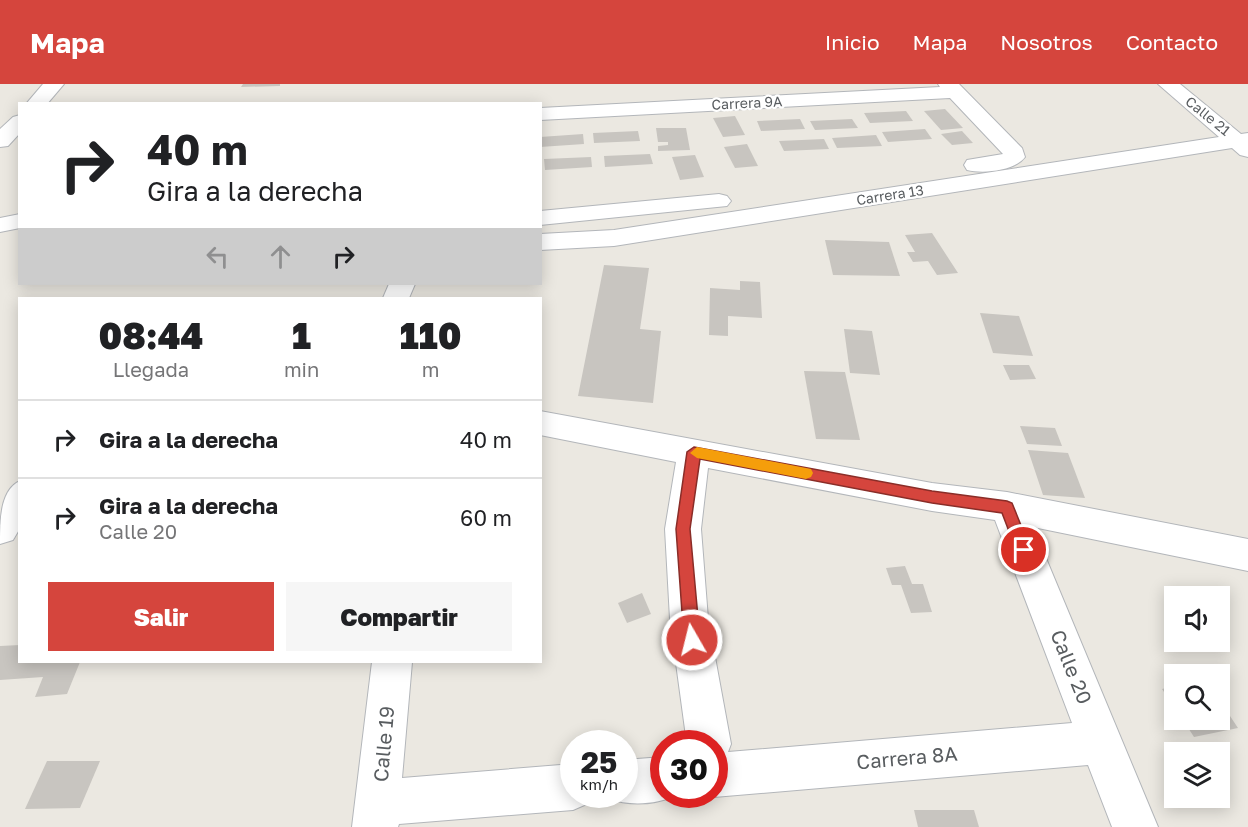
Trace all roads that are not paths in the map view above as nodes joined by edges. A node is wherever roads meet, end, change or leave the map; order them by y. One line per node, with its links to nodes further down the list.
1 (54, 84): 4 (street)
2 (1168, 84): 6 (street, Calle 21)
3 (951, 88): 5 (street, Carrera 9A); 7 (street)
4 (38, 102)
5 (542, 114)
6 (1245, 143): 11 (street, Carrera 13)
7 (542, 218)
8 (18, 222): 9 (street)
9 (0, 226): 10 (street)
10 (18, 229)
11 (542, 242)
12 (542, 423): 13 (street)
13 (694, 452): 15 (street); 19 (street)
14 (18, 498): 16 (street)
15 (1007, 507): 17 (street); 20 (street, Calle 20)
16 (0, 529)
17 (1248, 555)
18 (392, 663): 23 (street, Calle 19)
19 (707, 730)
20 (1100, 742): 21 (street, Carrera 8A); 24 (street, Calle 20)
21 (728, 774)
22 (560, 789): 23 (street)
23 (377, 815)
24 (1135, 827)

